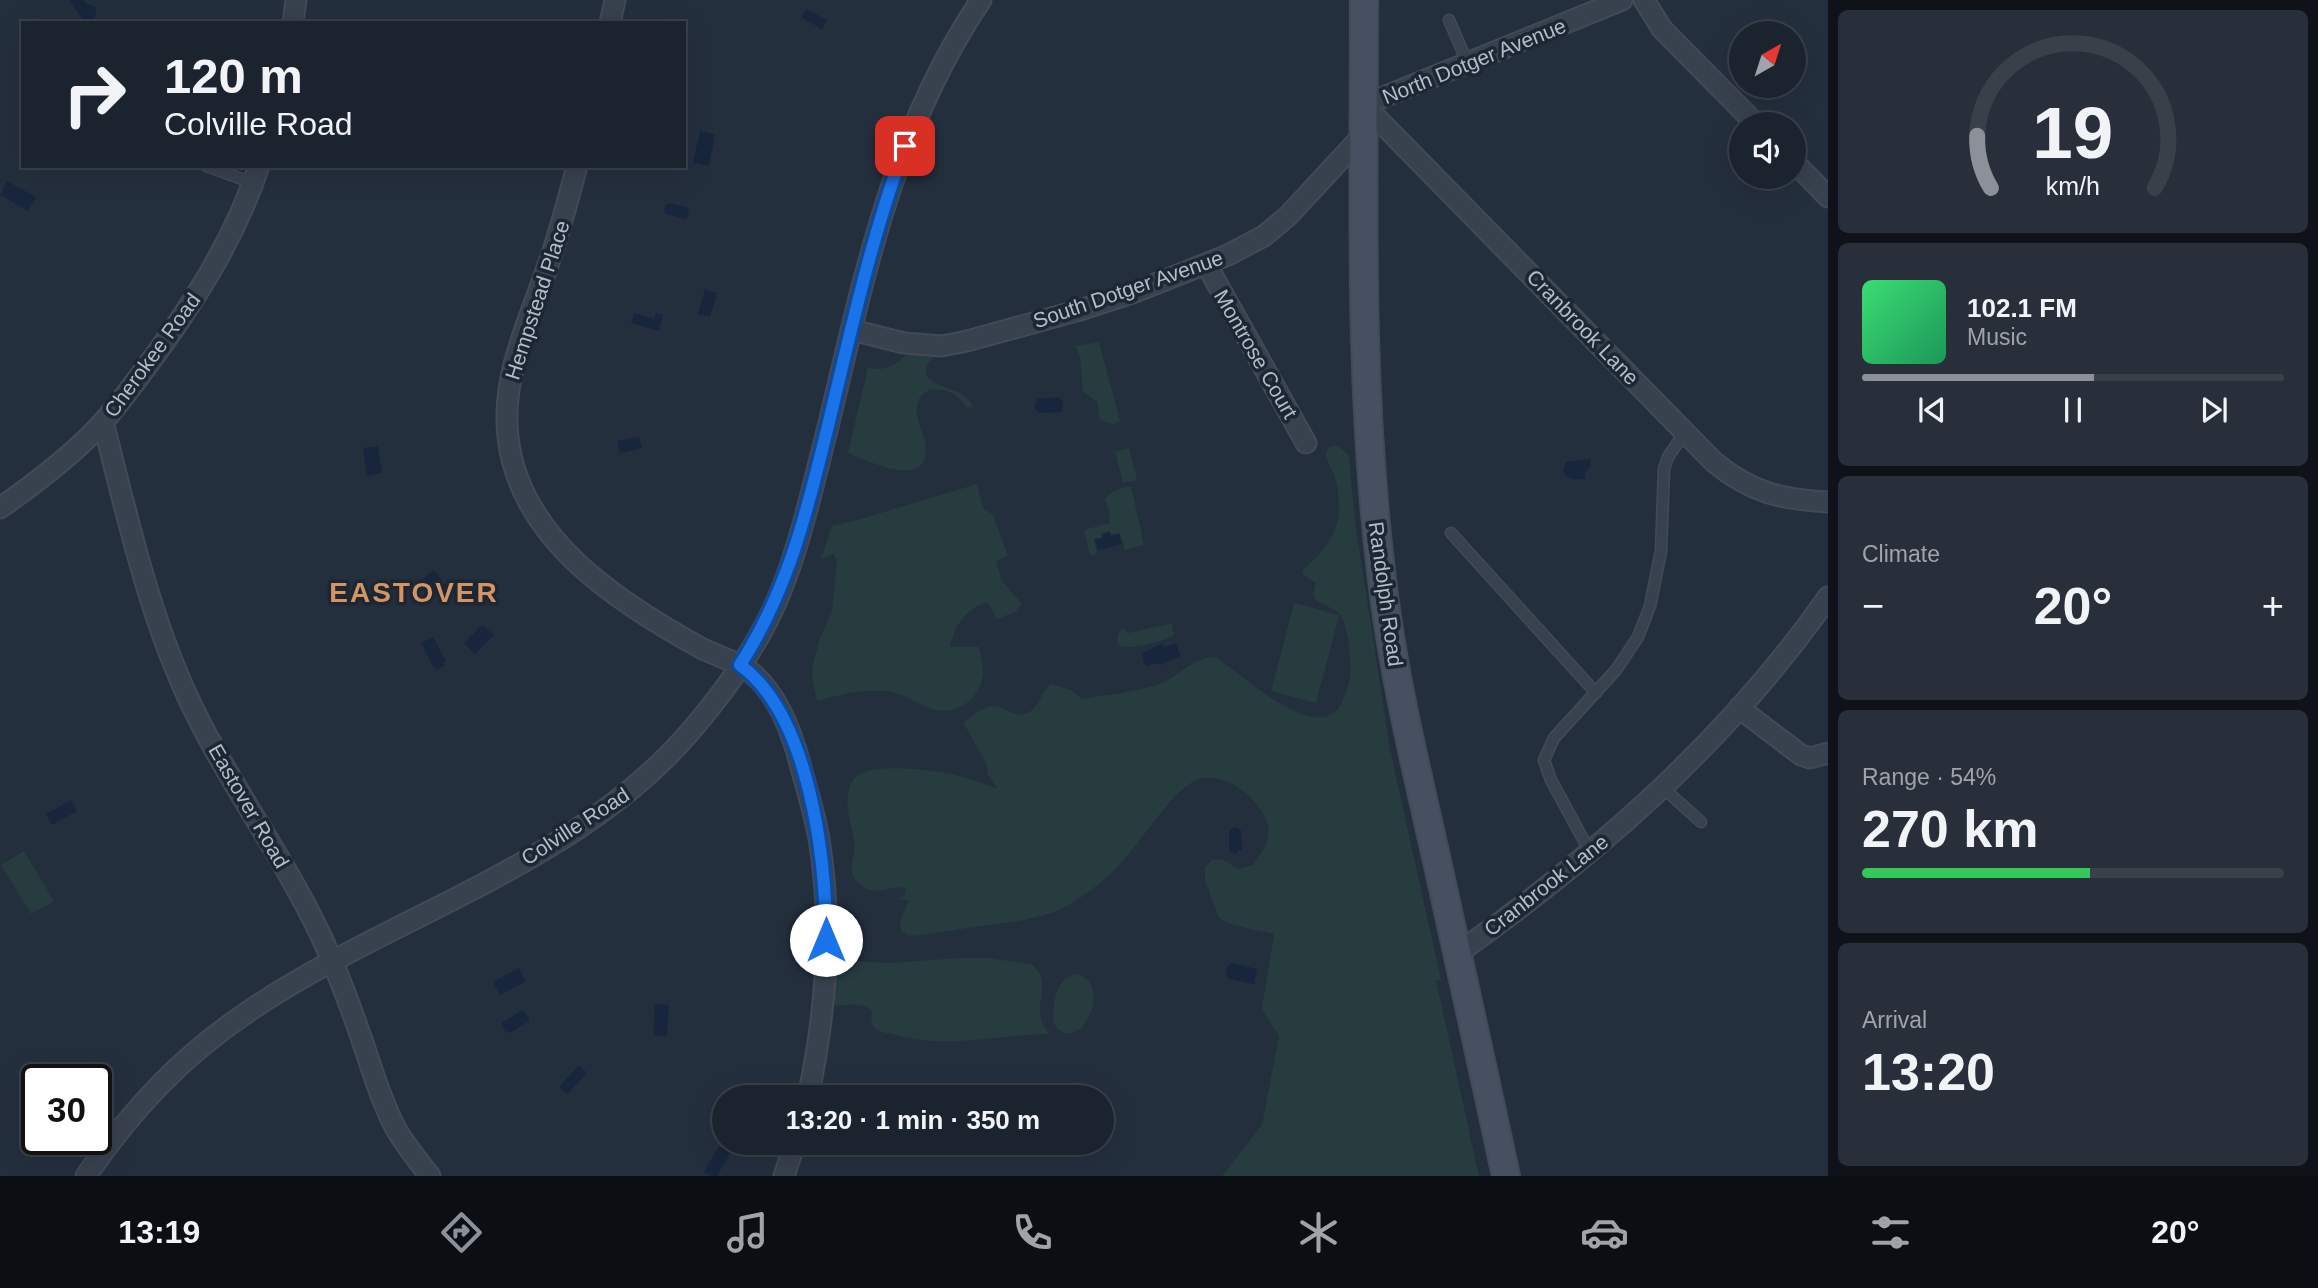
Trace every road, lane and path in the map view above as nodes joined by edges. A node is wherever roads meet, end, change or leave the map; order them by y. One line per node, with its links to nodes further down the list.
1 (296, 0): 8 (street)
2 (615, 0): 9 (street)
3 (981, 0): 20 (street, Colville Road)
4 (1364, 0): 11 (main road, Randolph Road)
5 (1622, 0): 10 (street, North Dotger Avenue)
6 (1644, 0): 12 (street)
7 (1449, 20): 10 (lane)
8 (293, 21)
9 (610, 21)
10 (1468, 64): 11 (street, North Dotger Avenue)
11 (1364, 105): 13 (main road, Randolph Road); 22 (street, Cranbrook Lane)
12 (1744, 112)
13 (1363, 135): 19 (street, South Dotger Avenue); 35 (main road, Randolph Road)
14 (218, 168): 16 (lane)
15 (577, 168): 28 (street, Hempstead Place)
16 (256, 174): 21 (street, Cherokee Road)
17 (1806, 174): 18 (street)
18 (1828, 197)
19 (1206, 264): 20 (street, South Dotger Avenue); 23 (street, Montrose Court)
20 (852, 330): 28 (street, Colville Road)
21 (103, 422): 25 (street, Cherokee Road); 36 (street, Eastover Road)
22 (1685, 432): 24 (street, Cranbrook Lane); 29 (lane)
23 (1307, 443)
24 (1828, 502)
25 (0, 508)
26 (1451, 533): 29 (lane)
27 (1828, 599): 30 (street, Cranbrook Lane)
28 (740, 665): 36 (street, Colville Road); 37 (street, Hempstead Place)
29 (1596, 694): 34 (lane)
30 (1740, 708): 31 (street); 32 (street, Cranbrook Lane)
31 (1828, 753)
32 (1662, 788): 33 (lane); 34 (street, Cranbrook Lane)
33 (1701, 822)
34 (1590, 852): 35 (street, Cranbrook Lane)
35 (1458, 953): 42 (main road, Randolph Road)
36 (332, 962): 39 (street, Colville Road); 40 (street, Eastover Road)
37 (810, 1085)
38 (791, 1155): 41 (street)
39 (86, 1176)
40 (430, 1176)
41 (784, 1176)
42 (1506, 1176)

